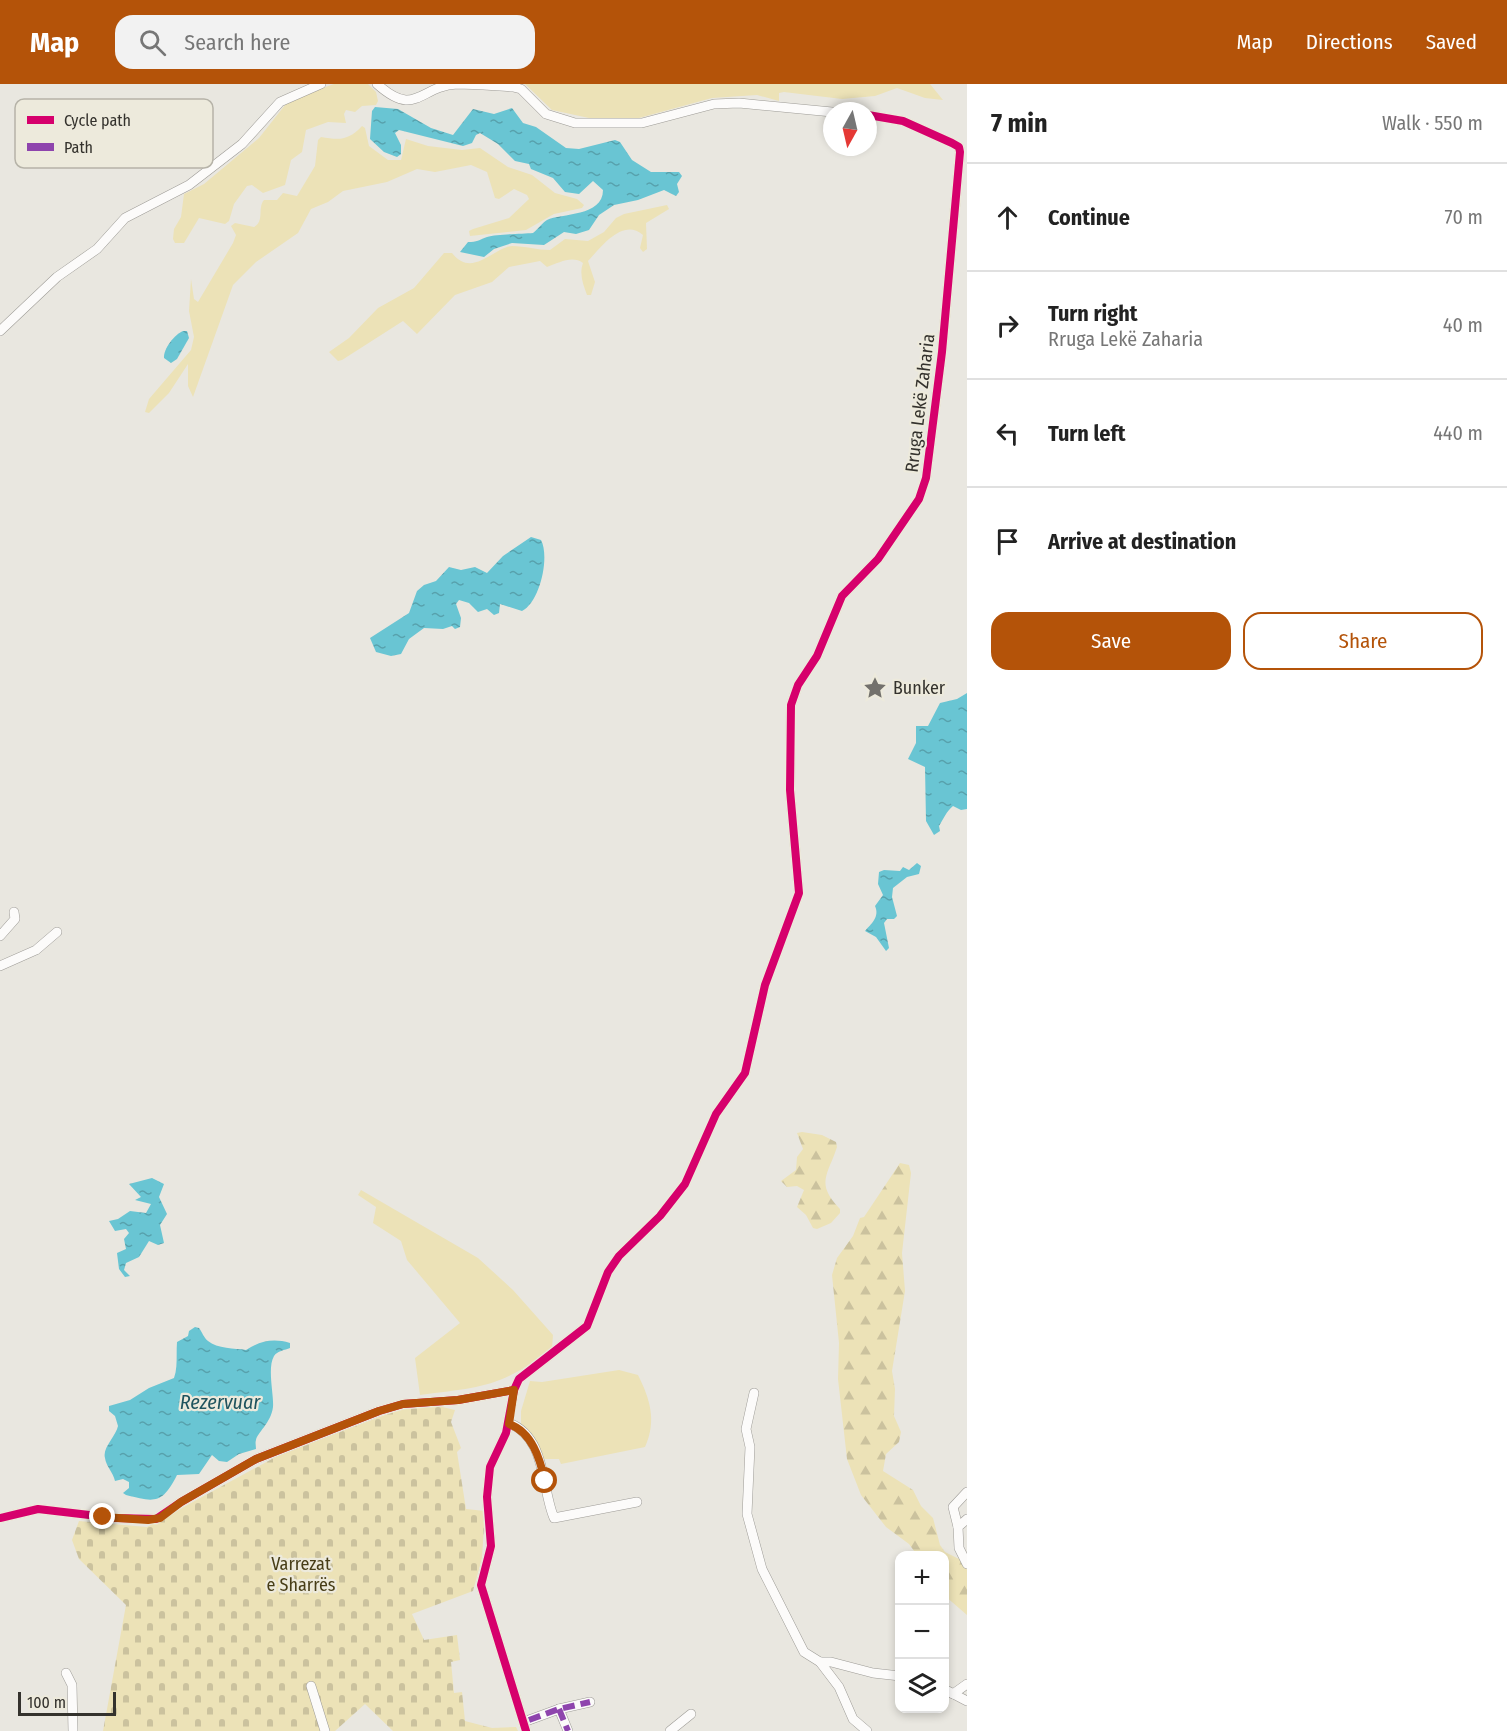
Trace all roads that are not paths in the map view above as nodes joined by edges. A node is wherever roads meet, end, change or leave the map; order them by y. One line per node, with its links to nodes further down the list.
1 (321, 84): 5 (street)
2 (377, 84): 3 (street)
3 (823, 111)
4 (877, 117): 12 (street, Rruga Lekë Zaharia)
5 (213, 166)
6 (211, 168): 7 (street)
7 (0, 331)
8 (14, 912): 10 (street)
9 (57, 932): 11 (street)
10 (0, 936)
11 (0, 966)
12 (514, 1390): 14 (street); 17 (street)
13 (754, 1393): 21 (street)
14 (509, 1424): 16 (street); 34 (street)
15 (967, 1492): 19 (street)
16 (637, 1502)
17 (0, 1518)
18 (967, 1519): 19 (street)
19 (958, 1527): 20 (street)
20 (967, 1564)
21 (820, 1662): 23 (street); 37 (street)
22 (66, 1672): 32 (street)
23 (895, 1675)
24 (967, 1684): 26 (street)
25 (311, 1686): 33 (street)
26 (949, 1692): 27 (street)
27 (967, 1701)
28 (590, 1702): 29 (street)
29 (559, 1709): 31 (street); 35 (street)
30 (690, 1714): 36 (street)
31 (529, 1720)
32 (73, 1731)
33 (325, 1731)
34 (526, 1731)
35 (568, 1731)
36 (670, 1731)
37 (867, 1731)

